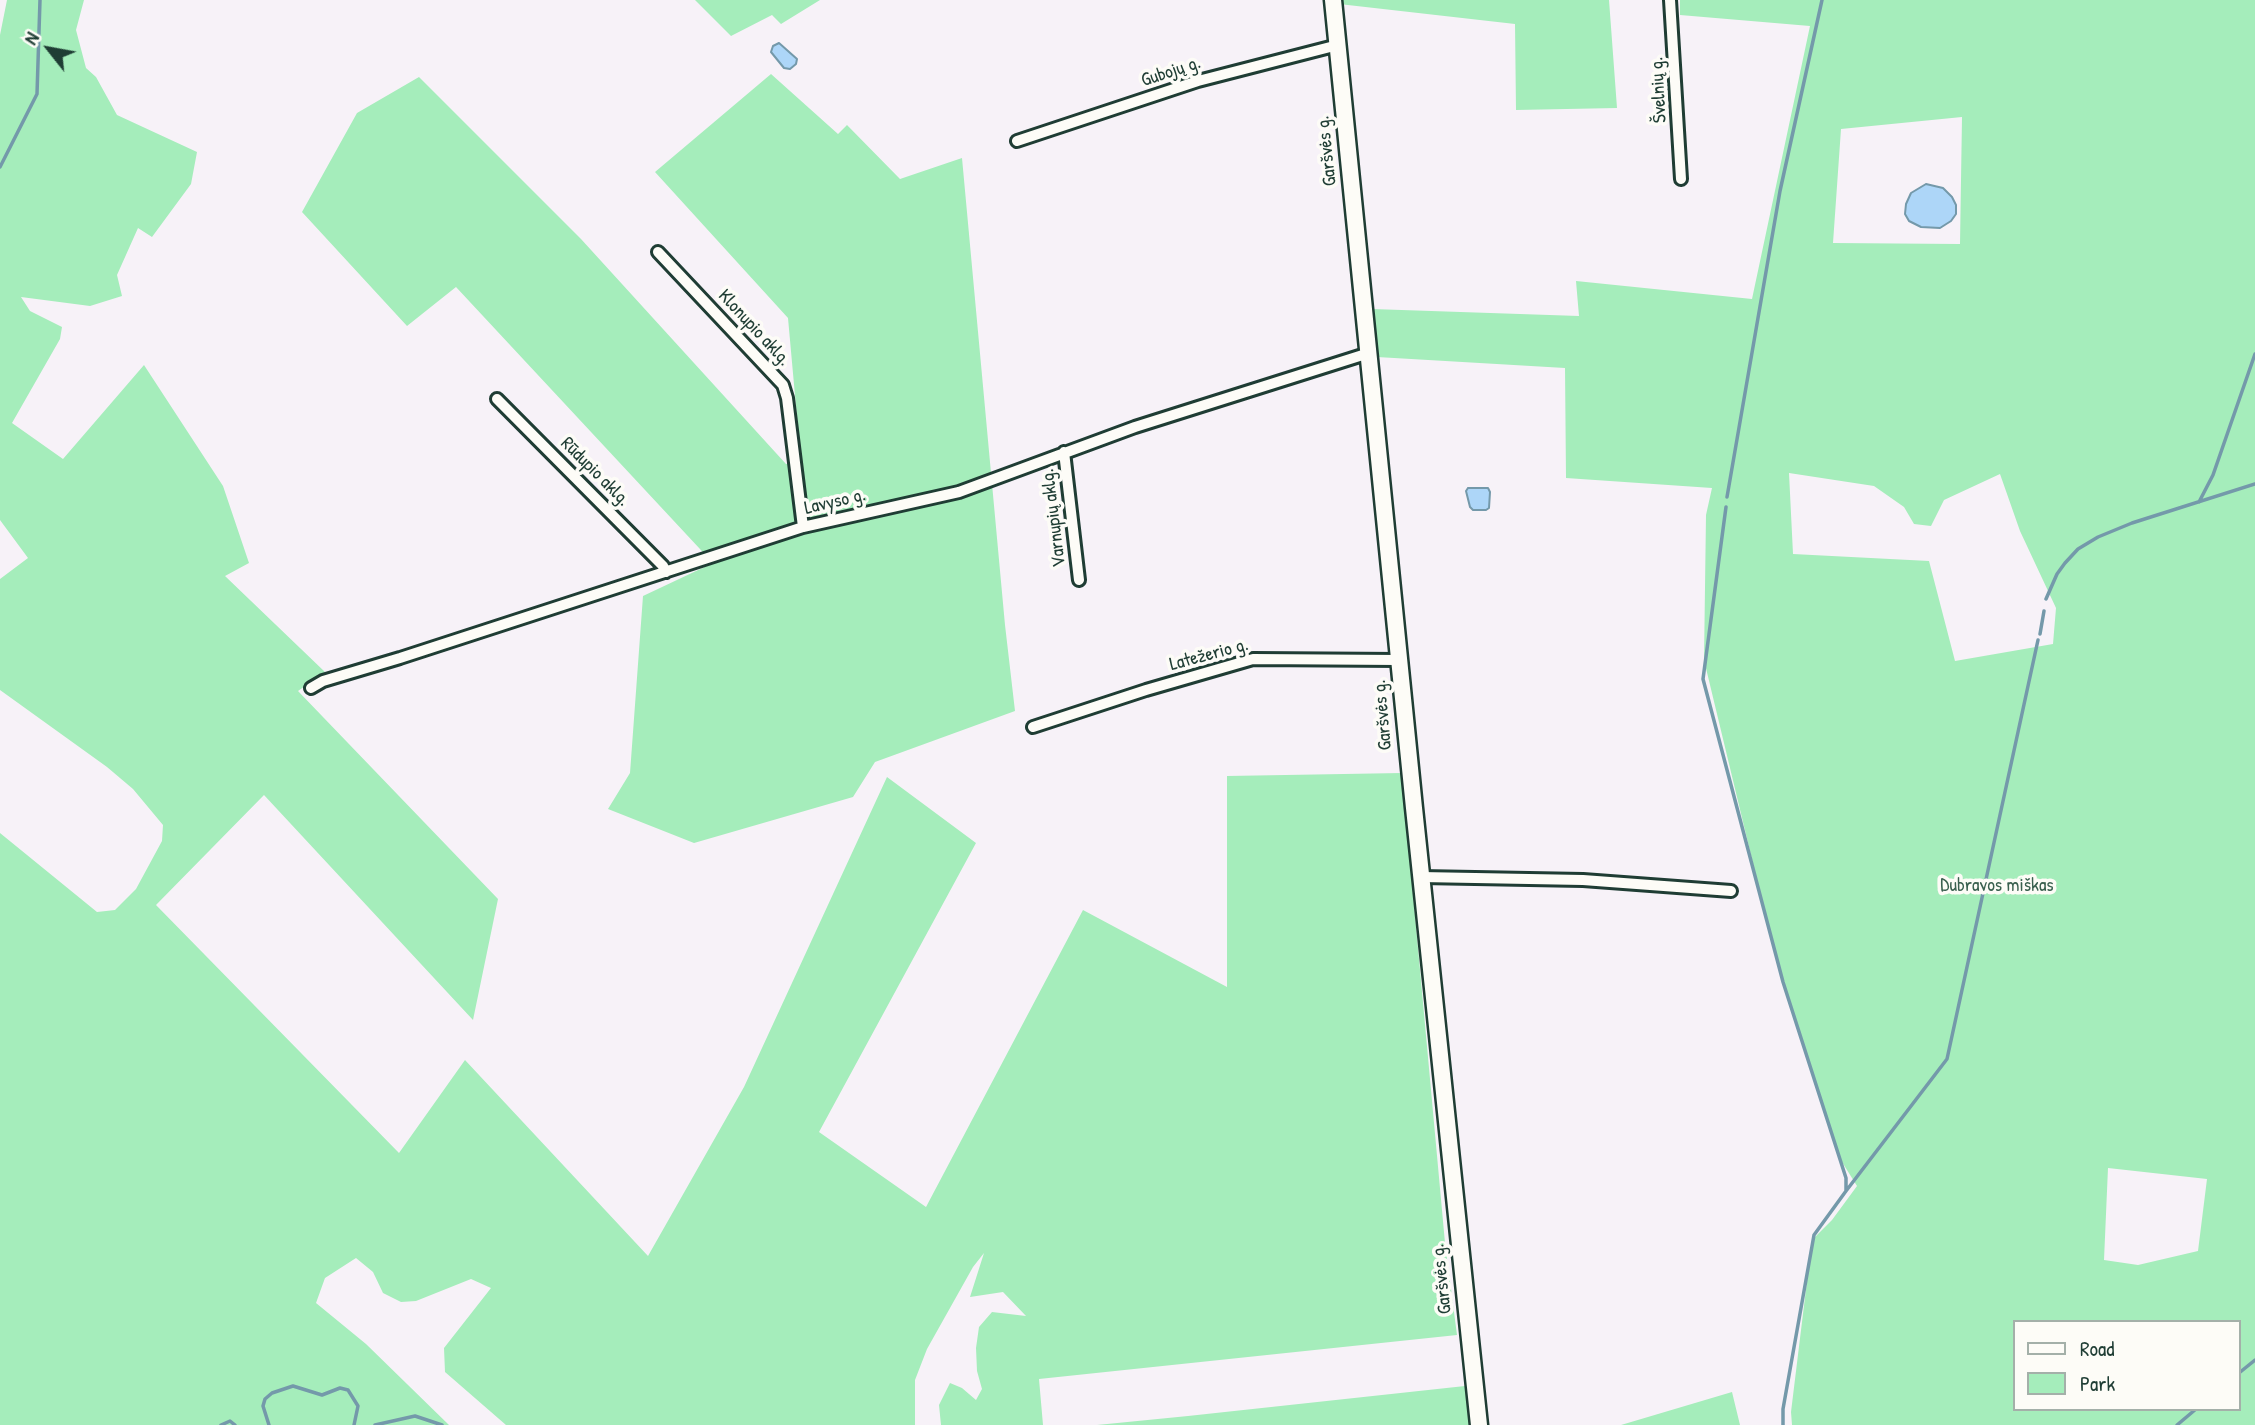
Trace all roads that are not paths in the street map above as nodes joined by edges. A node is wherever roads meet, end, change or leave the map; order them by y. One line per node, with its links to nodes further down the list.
1 (1334, 0): 3 (main road, Garšvės g.)
2 (1670, 0): 5 (street, Švelnių g.)
3 (1338, 45): 4 (street, Gubojų g.); 7 (main road, Garšvės g.)
4 (1017, 141)
5 (1681, 179)
6 (658, 252): 10 (street, Klonupio aklg.)
7 (1369, 353): 9 (street, Lavyso g.); 13 (main road, Garšvės g.)
8 (497, 399): 11 (street, Rūdupio aklg.)
9 (1064, 452): 10 (street, Lavyso g.); 12 (street, Varnupių aklg.)
10 (803, 527): 11 (street, Lavyso g.)
11 (666, 572): 14 (street, Lavyso g.)
12 (1079, 580)
13 (1399, 660): 15 (street, Latežerio g.); 16 (main road, Garšvės g.)
14 (311, 688)
15 (1033, 727)
16 (1421, 877): 17 (street); 18 (main road, Garšvės g.)
17 (1731, 891)
18 (1479, 1425)

